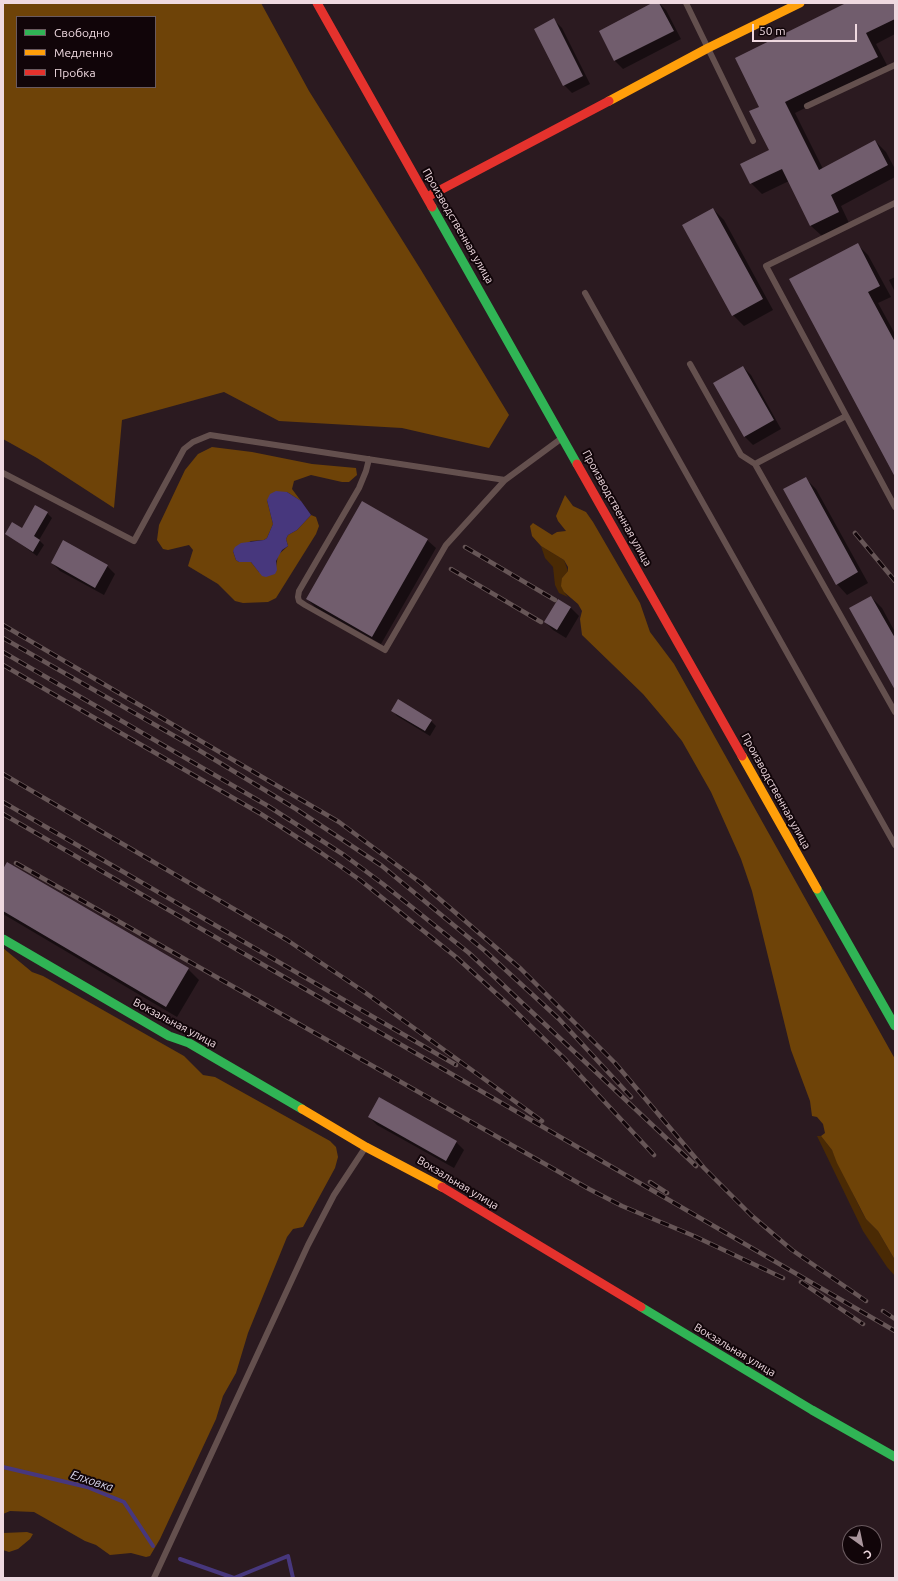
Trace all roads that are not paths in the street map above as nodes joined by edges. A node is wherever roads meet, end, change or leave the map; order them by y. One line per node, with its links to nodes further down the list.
1 (317, 3): 8 (street, Производственная улица)
2 (686, 3): 4 (lane)
3 (800, 3): 4 (street)
4 (708, 48): 7 (lane); 8 (street)
5 (895, 65): 6 (lane)
6 (807, 106)
7 (753, 141)
8 (427, 197): 13 (street, Производственная улица)
9 (895, 203): 12 (lane)
10 (585, 293): 20 (lane)
11 (690, 364): 15 (lane)
12 (846, 416): 15 (lane); 18 (lane)
13 (563, 437): 17 (lane); 22 (street, Производственная улица)
14 (369, 459): 16 (lane); 17 (lane); 17 (lane)
15 (756, 464): 19 (lane)
16 (3, 473)
17 (505, 480)
18 (895, 507)
19 (895, 712)
20 (895, 845)
21 (3, 939): 23 (street, Вокзальная улица)
22 (895, 1026)
23 (366, 1147): 24 (street, Вокзальная улица); 25 (lane)
24 (895, 1457)
25 (154, 1578)

